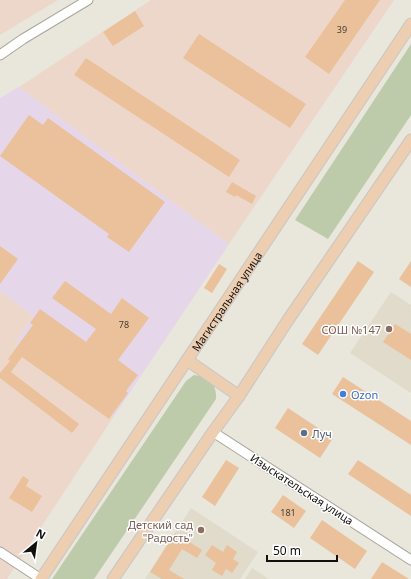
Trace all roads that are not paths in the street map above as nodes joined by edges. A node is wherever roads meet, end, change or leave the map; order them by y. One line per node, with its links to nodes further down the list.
1 (88, 0): 3 (street)
2 (411, 24): 5 (main road, Магистральная улица)
3 (0, 55)
4 (411, 140): 6 (main road)
5 (187, 360): 6 (main road); 10 (main road, Магистральная улица)
6 (239, 396): 7 (main road)
7 (213, 432): 9 (street, Изыскательская улица); 11 (main road)
8 (0, 552): 10 (street)
9 (411, 560)
10 (41, 579)
11 (113, 579)

